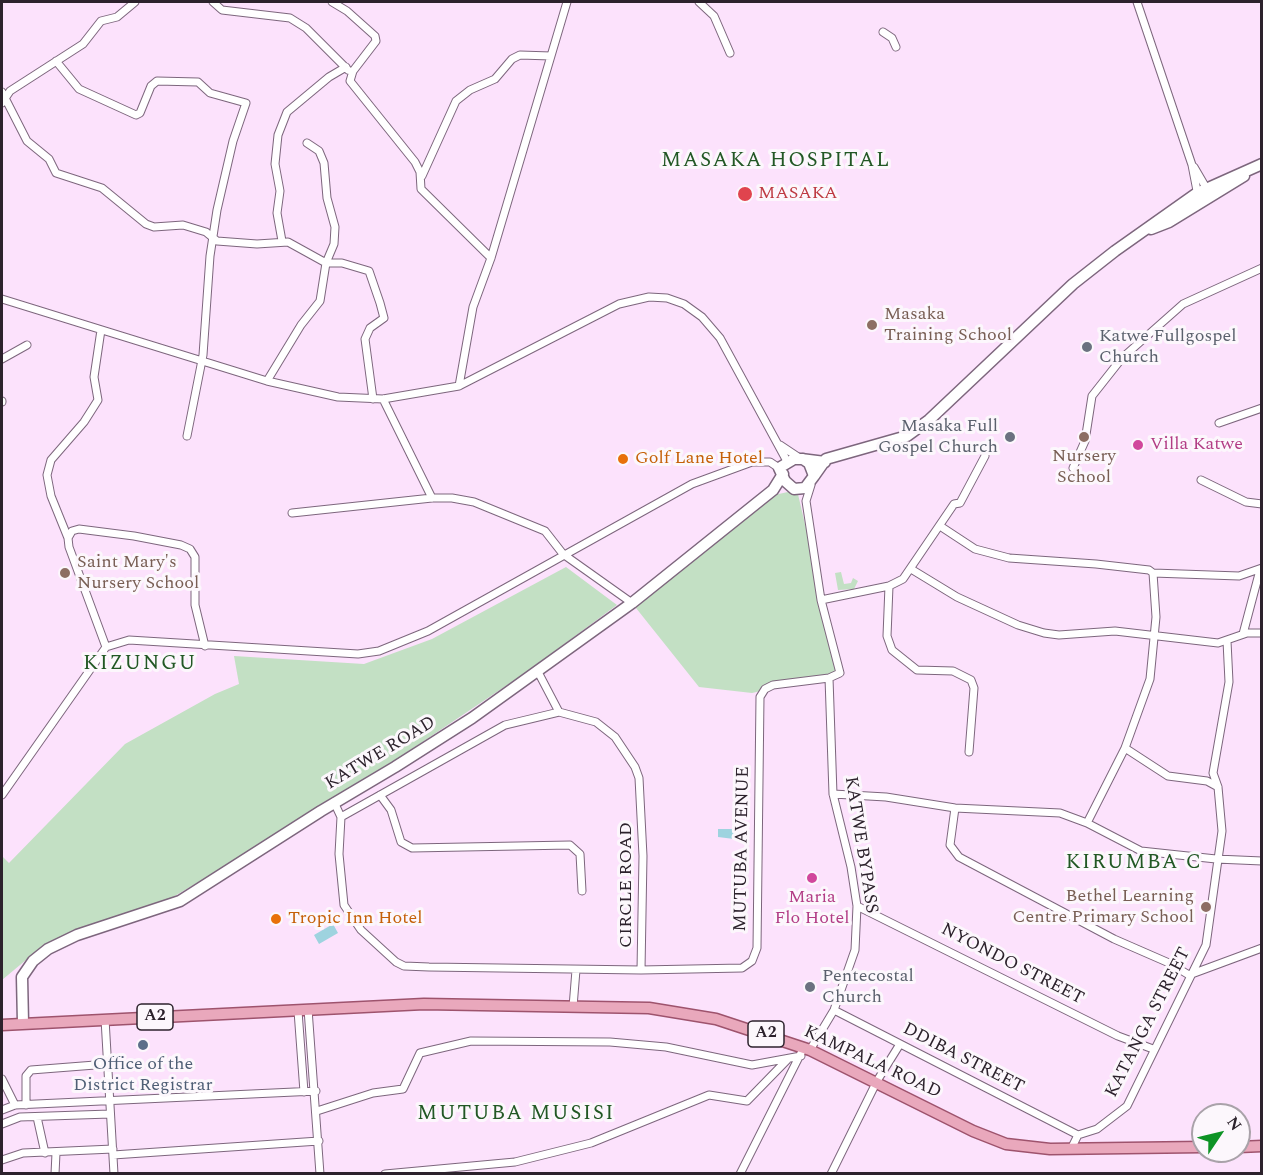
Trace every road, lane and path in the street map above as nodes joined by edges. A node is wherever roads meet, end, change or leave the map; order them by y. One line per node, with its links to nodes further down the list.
1 (135, 2): 11 (street)
2 (213, 2): 12 (street)
3 (332, 2): 13 (street)
4 (567, 2): 10 (street)
5 (699, 2): 9 (street)
6 (1137, 2): 16 (street)
7 (883, 32): 8 (street)
8 (896, 47)
9 (730, 53)
10 (551, 56): 18 (street); 22 (street)
11 (56, 62): 14 (street); 20 (street)
12 (346, 67): 13 (street); 21 (street)
13 (351, 74): 18 (street)
14 (3, 98): 20 (street)
15 (307, 143): 23 (street)
16 (1192, 165): 19 (street); 19 (street)
17 (1262, 165): 19 (street)
18 (419, 182): 22 (street)
19 (1204, 195): 40 (street)
20 (213, 238): 21 (street); 29 (street)
21 (282, 241): 23 (street)
22 (490, 258): 31 (street)
23 (322, 261): 30 (street); 32 (street)
24 (1262, 268): 42 (street)
25 (2, 299): 26 (street)
26 (101, 330): 29 (street); 52 (street)
27 (27, 345): 28 (street)
28 (2, 359)
29 (201, 360): 30 (street); 36 (street)
30 (267, 381): 32 (street)
31 (459, 386): 33 (street); 37 (street)
32 (373, 399): 33 (street)
33 (384, 399): 47 (street)
34 (1262, 408): 35 (street)
35 (1219, 423)
36 (187, 436)
37 (778, 443): 39 (street); 41 (street)
38 (985, 456): 51 (street)
39 (802, 459): 40 (street); 41 (street); 43 (street)
40 (825, 462): 43 (street)
41 (783, 468): 45 (street); 46 (street, KATWE ROAD); 53 (street)
42 (1073, 468)
43 (813, 479): 45 (street); 48 (street, KATWE BYPASS)
44 (1201, 480): 49 (street)
45 (796, 489): 46 (street); 48 (street)
46 (773, 490): 59 (street, KATWE ROAD)
47 (432, 498): 50 (street); 53 (street)
48 (806, 501): 58 (street, KATWE BYPASS)
49 (1262, 504)
50 (292, 513)
51 (940, 526): 54 (street); 56 (street)
52 (68, 538): 66 (street); 67 (street)
53 (563, 554): 59 (street); 67 (street)
54 (911, 569): 57 (street); 61 (street)
55 (1261, 569): 56 (street); 62 (street)
56 (1153, 573): 63 (street)
57 (889, 586): 58 (street); 72 (street)
58 (820, 600): 69 (street, KATWE BYPASS)
59 (632, 603): 68 (street, KATWE ROAD)
60 (1262, 633): 62 (street)
61 (1145, 634): 63 (street); 65 (street)
62 (1243, 634): 64 (street)
63 (1155, 635): 64 (street); 65 (street)
64 (1227, 641): 73 (street, KATANGA STREET)
65 (1154, 645): 71 (street)
66 (106, 646): 67 (street); 77 (street)
67 (205, 646)
68 (537, 670): 70 (street); 79 (street, KATWE ROAD)
69 (829, 678): 76 (street, KATWE BYPASS); 89 (street, MUTUBA AVENUE)
70 (559, 712): 78 (street, CIRCLE ROAD); 89 (street, CIRCLE ROAD)
71 (1125, 748): 74 (street); 82 (street)
72 (969, 752)
73 (1213, 773): 74 (street); 75 (street, KATANGA STREET)
74 (1207, 781): 75 (street)
75 (1218, 787): 83 (street, KATANGA STREET)
76 (833, 794): 80 (street); 86 (street, KATWE BYPASS)
77 (2, 795)
78 (380, 795): 81 (street, CIRCLE ROAD); 85 (street)
79 (334, 802): 81 (street, CIRCLE ROAD); 95 (street, KATWE ROAD)
80 (955, 808): 82 (street); 90 (street)
81 (341, 817): 88 (street, CIRCLE ROAD)
82 (1087, 823): 83 (street)
83 (1216, 860): 84 (street); 90 (street, KATANGA STREET)
84 (1262, 861)
85 (582, 891)
86 (858, 906): 93 (street, KATWE BYPASS); 98 (street, NYONDO STREET)
87 (1262, 948): 90 (street)
88 (576, 970): 89 (street, CIRCLE ROAD); 91 (street)
89 (641, 970)
90 (1189, 975): 98 (street, KATANGA STREET)
91 (573, 1007): 92 (main road, KAMPALA ROAD / A2); 99 (main road, KAMPALA ROAD / A2)
92 (303, 1010): 94 (main road, A2); 104 (street); 105 (street)
93 (834, 1010): 97 (street, DDIBA STREET); 99 (street, KATWE BYPASS)
94 (105, 1019): 95 (main road, A2); 101 (street)
95 (23, 1023): 96 (main road, A2)
96 (2, 1025)
97 (900, 1044): 103 (street); 114 (street, DDIBA STREET)
98 (1153, 1049): 114 (street, KATANGA STREET)
99 (804, 1051): 100 (street); 103 (main road, KAMPALA ROAD / A2); 126 (street, KATWE BYPASS)
100 (788, 1058): 109 (street); 125 (street)
101 (108, 1064): 106 (street); 107 (street)
102 (2, 1079): 108 (street)
103 (877, 1081): 117 (main road, KAMPALA ROAD / A2); 127 (street)
104 (316, 1091): 105 (street); 109 (street)
105 (304, 1092): 106 (street)
106 (110, 1102): 107 (street); 110 (street)
107 (26, 1104): 108 (street)
108 (8, 1107): 112 (street)
109 (317, 1111): 115 (street)
110 (110, 1114): 111 (street); 118 (street)
111 (37, 1117): 112 (street); 119 (street)
112 (11, 1120): 113 (street)
113 (2, 1124)
114 (1078, 1135): 117 (street)
115 (319, 1141): 118 (street); 124 (street)
116 (1191, 1147): 117 (main road, KAMPALA ROAD / A2)
117 (1071, 1149)
118 (113, 1152): 120 (street); 123 (street)
119 (45, 1153): 120 (street); 121 (street)
120 (56, 1153): 122 (street)
121 (2, 1160)
122 (55, 1173)
123 (114, 1173)
124 (320, 1173)
125 (385, 1173)
126 (740, 1173)
127 (831, 1173)

